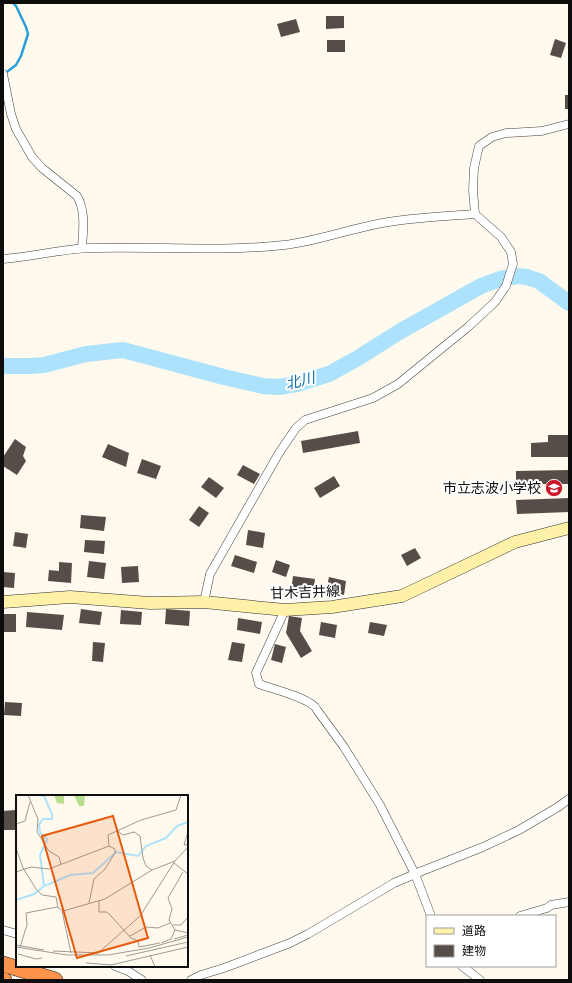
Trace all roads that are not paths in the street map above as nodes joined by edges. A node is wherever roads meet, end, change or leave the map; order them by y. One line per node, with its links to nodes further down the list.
1 (3, 74): 4 (street)
2 (569, 124): 3 (street)
3 (475, 214): 4 (street); 8 (street)
4 (82, 248): 5 (street)
5 (3, 259)
6 (569, 528): 9 (main road, 甘木吉井線)
7 (3, 602): 8 (main road, 甘木吉井線)
8 (204, 602): 9 (main road, 甘木吉井線)
9 (285, 610): 11 (street)
10 (569, 798): 11 (street)
11 (415, 874): 13 (street); 22 (street)
12 (569, 902): 14 (street)
13 (431, 915)
14 (523, 915)
15 (3, 930): 16 (street)
16 (16, 934)
17 (3, 964): 20 (highway)
18 (118, 967): 21 (street)
19 (463, 967): 23 (street)
20 (55, 980)
21 (142, 980)
22 (191, 980)
23 (480, 980)

